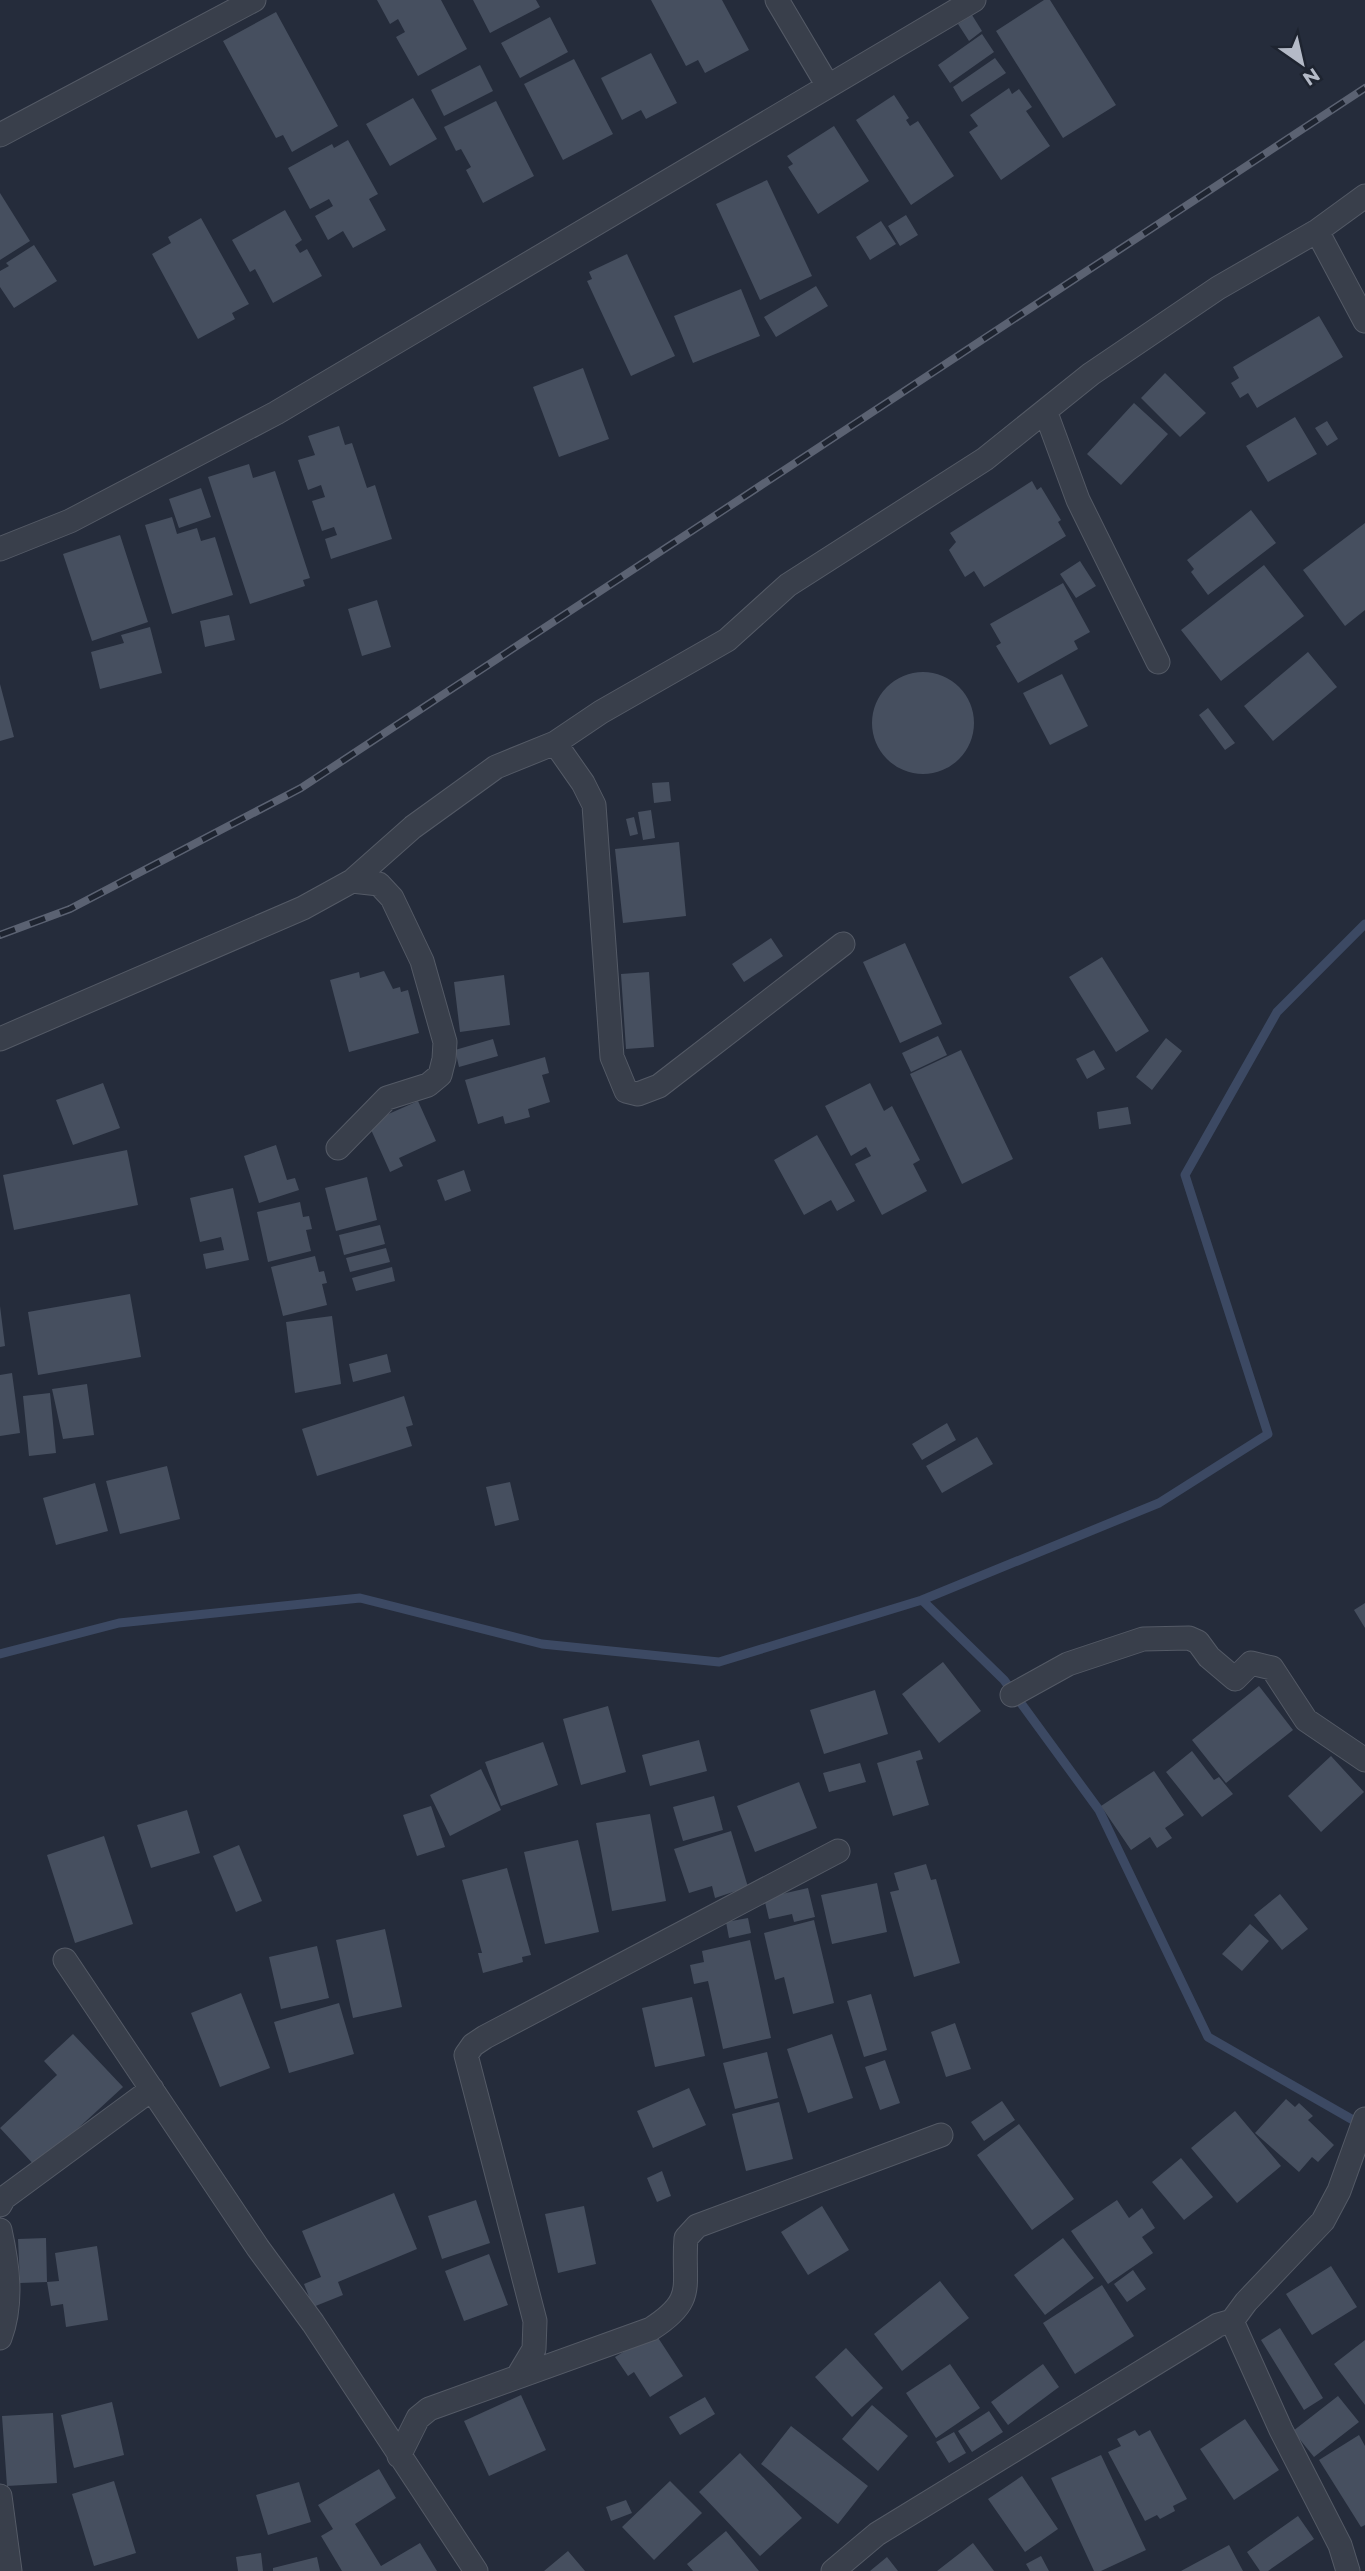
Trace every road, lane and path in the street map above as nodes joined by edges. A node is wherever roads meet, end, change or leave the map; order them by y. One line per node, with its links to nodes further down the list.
1 (254, 0): 5 (street)
2 (777, 0): 4 (street)
3 (974, 0): 4 (street)
4 (828, 86): 10 (street)
5 (0, 135)
6 (1365, 196): 7 (street)
7 (1317, 231): 8 (street); 9 (street)
8 (1365, 321)
9 (1046, 413): 11 (street); 12 (street)
10 (0, 549)
11 (1158, 662)
12 (555, 743): 13 (street); 14 (street)
13 (352, 881): 15 (street); 16 (street)
14 (843, 944)
15 (0, 1038)
16 (338, 1148)
17 (1012, 1695): 18 (street)
18 (1365, 1760)
19 (838, 1851): 28 (street)
20 (65, 1960): 21 (street)
21 (152, 2089): 24 (street); 29 (street)
22 (1365, 2119): 26 (street)
23 (942, 2136): 28 (street)
24 (0, 2205)
25 (0, 2230): 27 (street)
26 (1232, 2321): 33 (street); 34 (street)
27 (0, 2338)
28 (518, 2376): 29 (street)
29 (400, 2456): 32 (street)
30 (0, 2496): 31 (street)
31 (10, 2571)
32 (476, 2571)
33 (833, 2571)
34 (1348, 2571)

